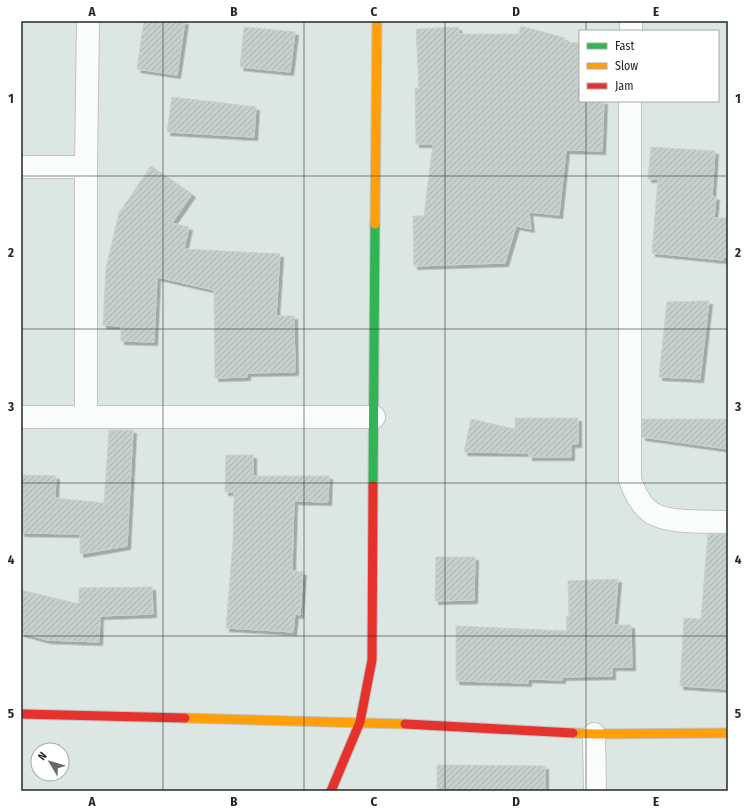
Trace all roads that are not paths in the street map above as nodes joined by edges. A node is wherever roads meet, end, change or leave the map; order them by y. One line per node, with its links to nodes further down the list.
1 (88, 21): 5 (street)
2 (377, 21): 8 (street)
3 (630, 102): 9 (street)
4 (21, 167): 5 (street)
5 (86, 167): 7 (street)
6 (21, 417): 7 (street)
7 (86, 417): 8 (street)
8 (374, 417): 11 (street)
9 (728, 522)
10 (21, 714): 11 (street)
11 (360, 722): 13 (street); 14 (street)
12 (728, 733): 13 (street)
13 (594, 734): 15 (street)
14 (331, 791)
15 (595, 791)

